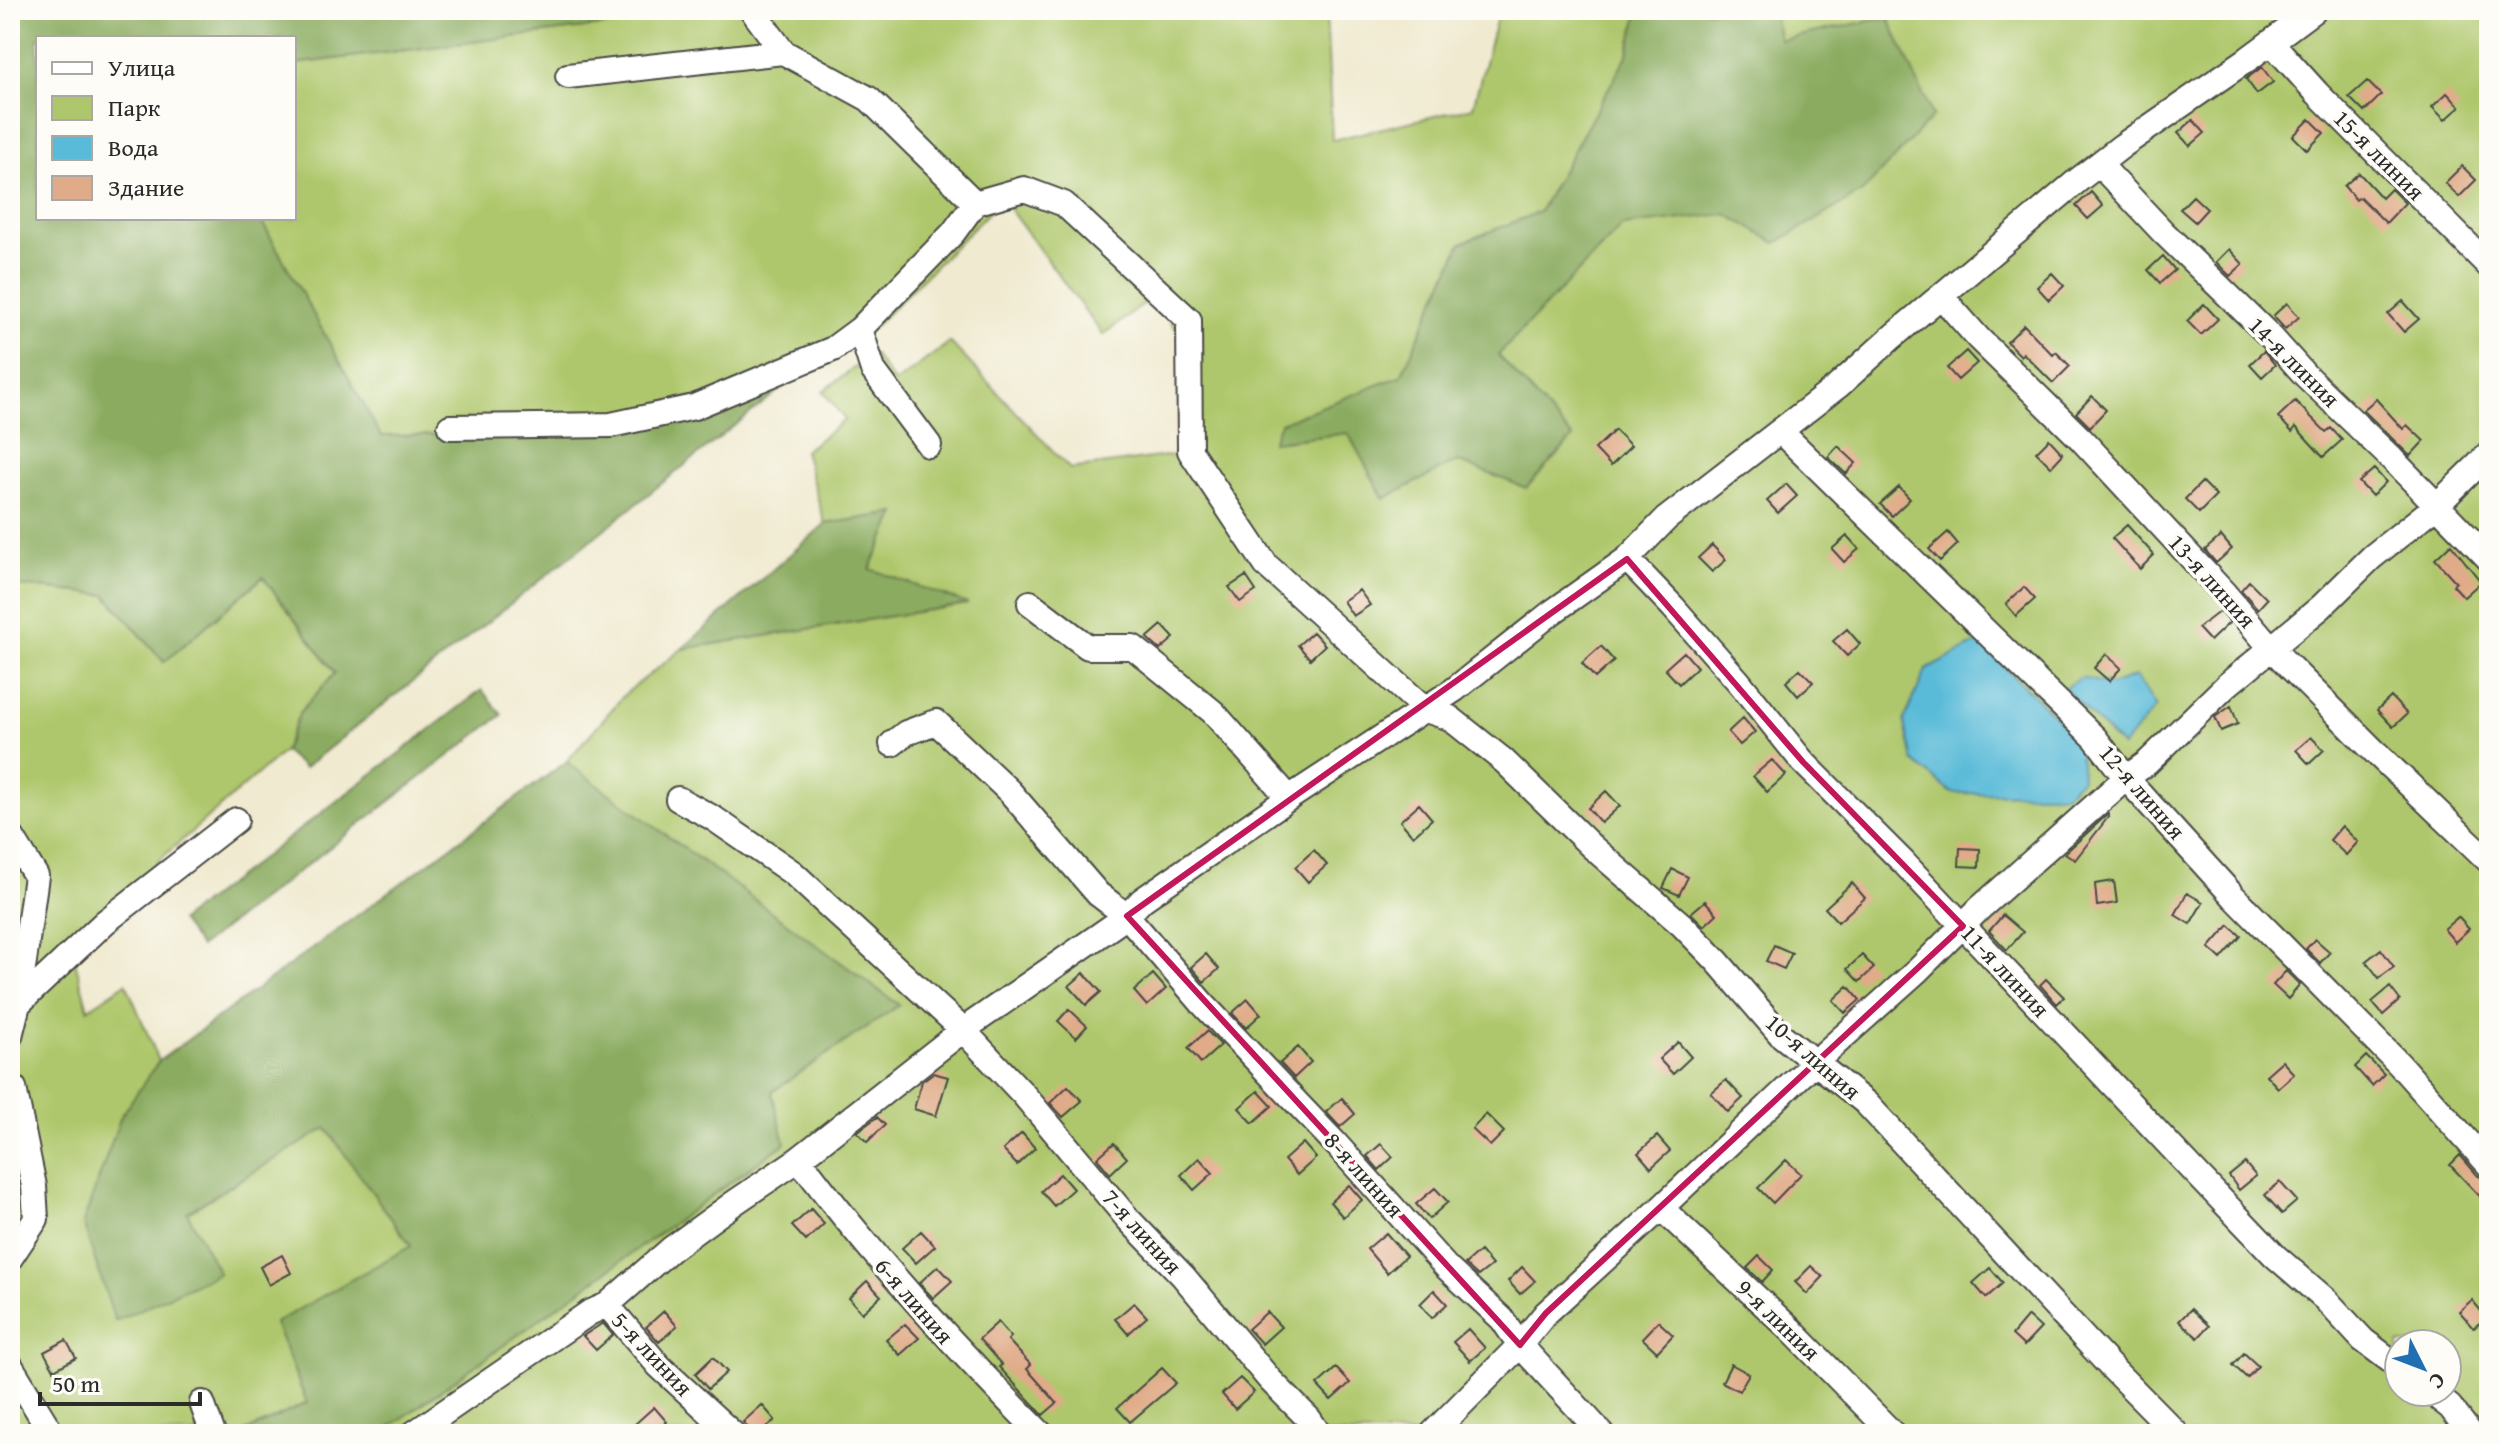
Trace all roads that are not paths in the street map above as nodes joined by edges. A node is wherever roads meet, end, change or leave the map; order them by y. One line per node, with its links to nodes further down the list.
1 (752, 10): 4 (street)
2 (2314, 10): 3 (street)
3 (2271, 42): 6 (street); 8 (street, 15-я линия)
4 (783, 52): 5 (street); 7 (street)
5 (568, 76)
6 (2099, 164): 9 (street); 15 (street, 14-я линия)
7 (975, 203): 10 (street); 20 (street, 10-я линия)
8 (2489, 266)
9 (1941, 296): 12 (street); 19 (street, 13-я линия)
10 (860, 329): 11 (street); 13 (street)
11 (450, 427)
12 (1781, 432): 16 (street); 22 (street, 12-я линия)
13 (929, 445)
14 (2489, 454): 15 (street)
15 (2436, 506): 17 (street, 14-я линия); 19 (street)
16 (1627, 559): 20 (street); 29 (street, 11-я линия)
17 (2489, 559)
18 (1030, 603): 23 (street)
19 (2272, 649): 22 (street); 27 (street, 13-я линия)
20 (1426, 710): 23 (street); 33 (street, 10-я линия)
21 (892, 744): 28 (street, 8-я линия)
22 (2126, 778): 29 (street); 36 (street, 12-я линия)
23 (1289, 798): 28 (street)
24 (678, 799): 31 (street, 7-я линия)
25 (236, 820): 30 (street)
26 (10, 834): 30 (street)
27 (2489, 861)
28 (1127, 916): 31 (street); 40 (street, 8-я линия)
29 (1963, 926): 33 (street); 41 (street, 11-я линия)
30 (18, 1004): 32 (street)
31 (963, 1030): 35 (street); 51 (street, 7-я линия)
32 (10, 1036)
33 (1815, 1062): 37 (street); 55 (street, 10-я линия)
34 (10, 1085): 38 (street)
35 (799, 1159): 39 (street); 50 (street, 6-я линия)
36 (2489, 1165)
37 (1661, 1208): 40 (street); 54 (street, 9-я линия)
38 (10, 1258)
39 (607, 1305): 45 (street); 49 (street, 5-я линия)
40 (1520, 1345): 52 (street); 53 (street, 8-я линия)
41 (2383, 1355)
42 (10, 1365): 46 (street)
43 (202, 1403): 47 (street)
44 (2451, 1408): 56 (street)
45 (442, 1427): 48 (street)
46 (52, 1434)
47 (213, 1434)
48 (413, 1434)
49 (733, 1434)
50 (1041, 1434)
51 (1319, 1434)
52 (1432, 1434)
53 (1602, 1434)
54 (1893, 1434)
55 (2177, 1434)
56 (2471, 1434)

